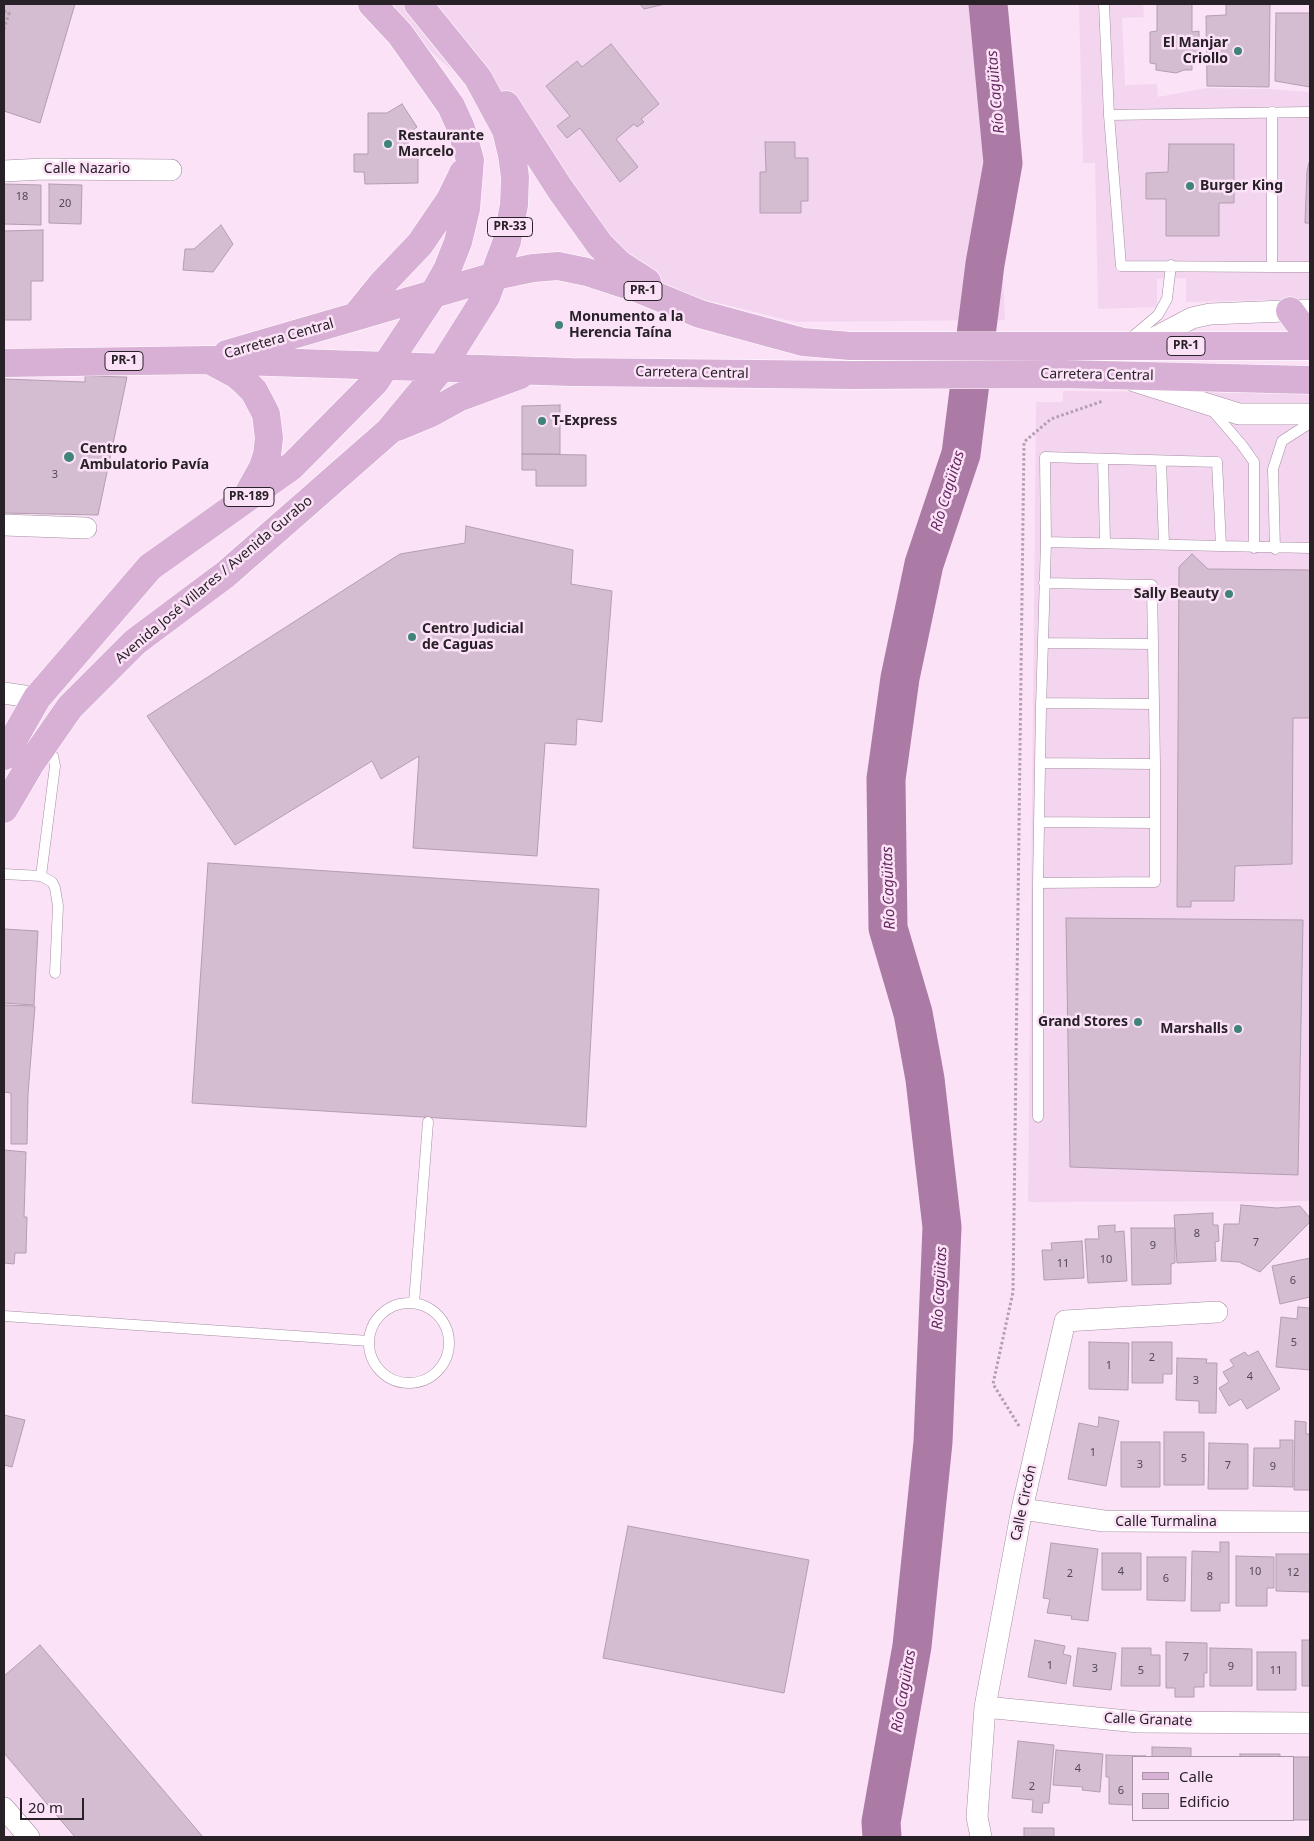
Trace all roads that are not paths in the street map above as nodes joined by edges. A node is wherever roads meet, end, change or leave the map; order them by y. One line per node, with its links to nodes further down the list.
1 (372, 4): 8 (main road)
2 (418, 4): 4 (main road, PR-33)
3 (1104, 4): 7 (lane)
4 (478, 78): 14 (main road, PR-33); 17 (main road)
5 (1272, 112): 6 (lane); 7 (lane); 12 (lane)
6 (1310, 112)
7 (1110, 115): 11 (lane)
8 (470, 160): 15 (main road); 18 (main road)
9 (4, 170): 10 (street, Calle Nazario)
10 (171, 170)
11 (1171, 265): 12 (lane); 20 (lane)
12 (1272, 267): 13 (lane)
13 (1310, 267)
14 (495, 276): 15 (main road, Carretera Central / PR-1); 17 (main road, Carretera Central / PR-1); 26 (main road, PR-33)
15 (434, 293): 18 (main road, Carretera Central / PR-1); 25 (main road)
16 (1300, 310): 19 (main road); 20 (street)
17 (700, 314): 22 (main road, Carretera Central / PR-1)
18 (355, 317): 23 (main road, Carretera Central / PR-1)
19 (1310, 333)
20 (1128, 341): 22 (street)
21 (1310, 346): 22 (main road, Carretera Central / PR-1)
22 (1093, 347)
23 (209, 360): 24 (main road, PR-1); 25 (main road, Carretera Central / PR-1); 36 (main road)
24 (4, 363)
25 (386, 366): 26 (main road, Carretera Central / PR-1); 36 (main road, PR-189)
26 (442, 367): 27 (main road, Carretera Central / PR-1); 33 (main road, Avenida José Villares / Avenida Gurabo / PR-189)
27 (546, 370): 28 (main road, Carretera Central / PR-1); 33 (main road)
28 (1117, 376): 29 (main road, Carretera Central / PR-1); 30 (street)
29 (1310, 380)
30 (1208, 404): 31 (street); 43 (lane)
31 (1310, 414)
32 (1310, 423): 45 (lane)
33 (389, 431): 53 (main road, Avenida José Villares / Avenida Gurabo / PR-189)
34 (1103, 458): 35 (lane); 39 (lane); 40 (lane)
35 (1161, 461): 41 (lane); 42 (lane)
36 (245, 500): 50 (main road, PR-189)
37 (5, 521): 38 (street)
38 (86, 528)
39 (1046, 542): 40 (lane); 46 (lane)
40 (1105, 542): 41 (lane)
41 (1164, 544): 42 (lane)
42 (1221, 546): 43 (lane)
43 (1254, 548): 45 (lane)
44 (1310, 548): 45 (lane)
45 (1275, 549)
46 (1044, 583): 47 (lane); 48 (lane)
47 (1042, 643): 48 (lane); 51 (lane)
48 (1153, 644): 52 (lane)
49 (4, 693): 50 (street)
50 (36, 698): 54 (main road, PR-189)
51 (1041, 703): 52 (lane); 55 (lane)
52 (1154, 704): 56 (lane)
53 (44, 745): 57 (main road, Avenida José Villares / Avenida Gurabo / PR-189); 61 (lane)
54 (4, 756)
55 (1041, 764): 56 (lane); 58 (lane)
56 (1155, 764): 59 (lane)
57 (4, 809)
58 (1040, 822): 59 (lane); 62 (lane)
59 (1155, 824): 62 (lane)
60 (4, 874): 61 (lane)
61 (41, 876): 63 (lane)
62 (1038, 883): 64 (lane)
63 (55, 973)
64 (1038, 1118)
65 (428, 1122): 66 (lane)
66 (414, 1303): 69 (lane); 69 (lane)
67 (1216, 1312): 70 (street, Calle Circón)
68 (4, 1316): 69 (lane)
69 (369, 1341)
70 (1022, 1509): 71 (street, Calle Turmalina); 72 (street, Calle Circón)
71 (1310, 1522)
72 (985, 1707): 73 (street, Calle Granate); 76 (street, Calle Circón)
73 (1310, 1722)
74 (4, 1808): 75 (street)
75 (29, 1837)
76 (981, 1837)

